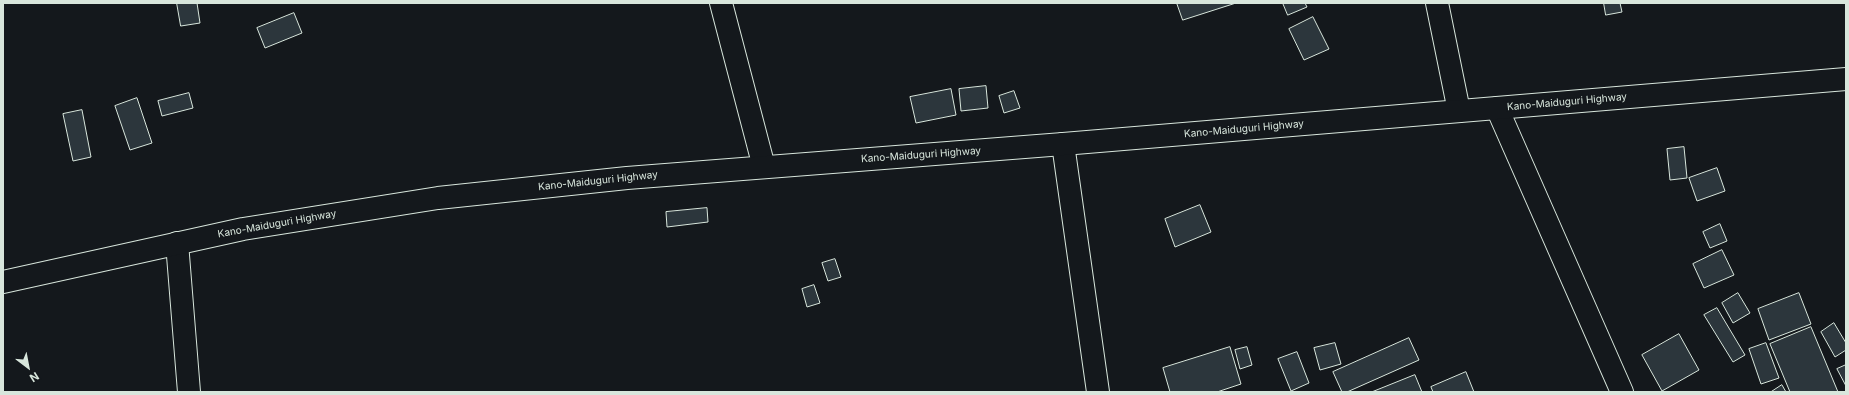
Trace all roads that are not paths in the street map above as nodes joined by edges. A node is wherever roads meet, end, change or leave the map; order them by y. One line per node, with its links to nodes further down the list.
1 (721, 3): 7 (main road)
2 (1437, 3): 5 (main road)
3 (1846, 79): 4 (main road, Kano-Maiduguri Highway)
4 (1497, 108): 5 (main road, Kano-Maiduguri Highway); 12 (main road)
5 (1459, 111): 6 (main road, Kano-Maiduguri Highway)
6 (1063, 144): 7 (main road, Kano-Maiduguri Highway); 11 (main road)
7 (764, 167): 8 (main road, Kano-Maiduguri Highway)
8 (177, 243): 9 (main road, Kano-Maiduguri Highway); 10 (main road)
9 (3, 282)
10 (189, 392)
11 (1098, 392)
12 (1622, 392)

